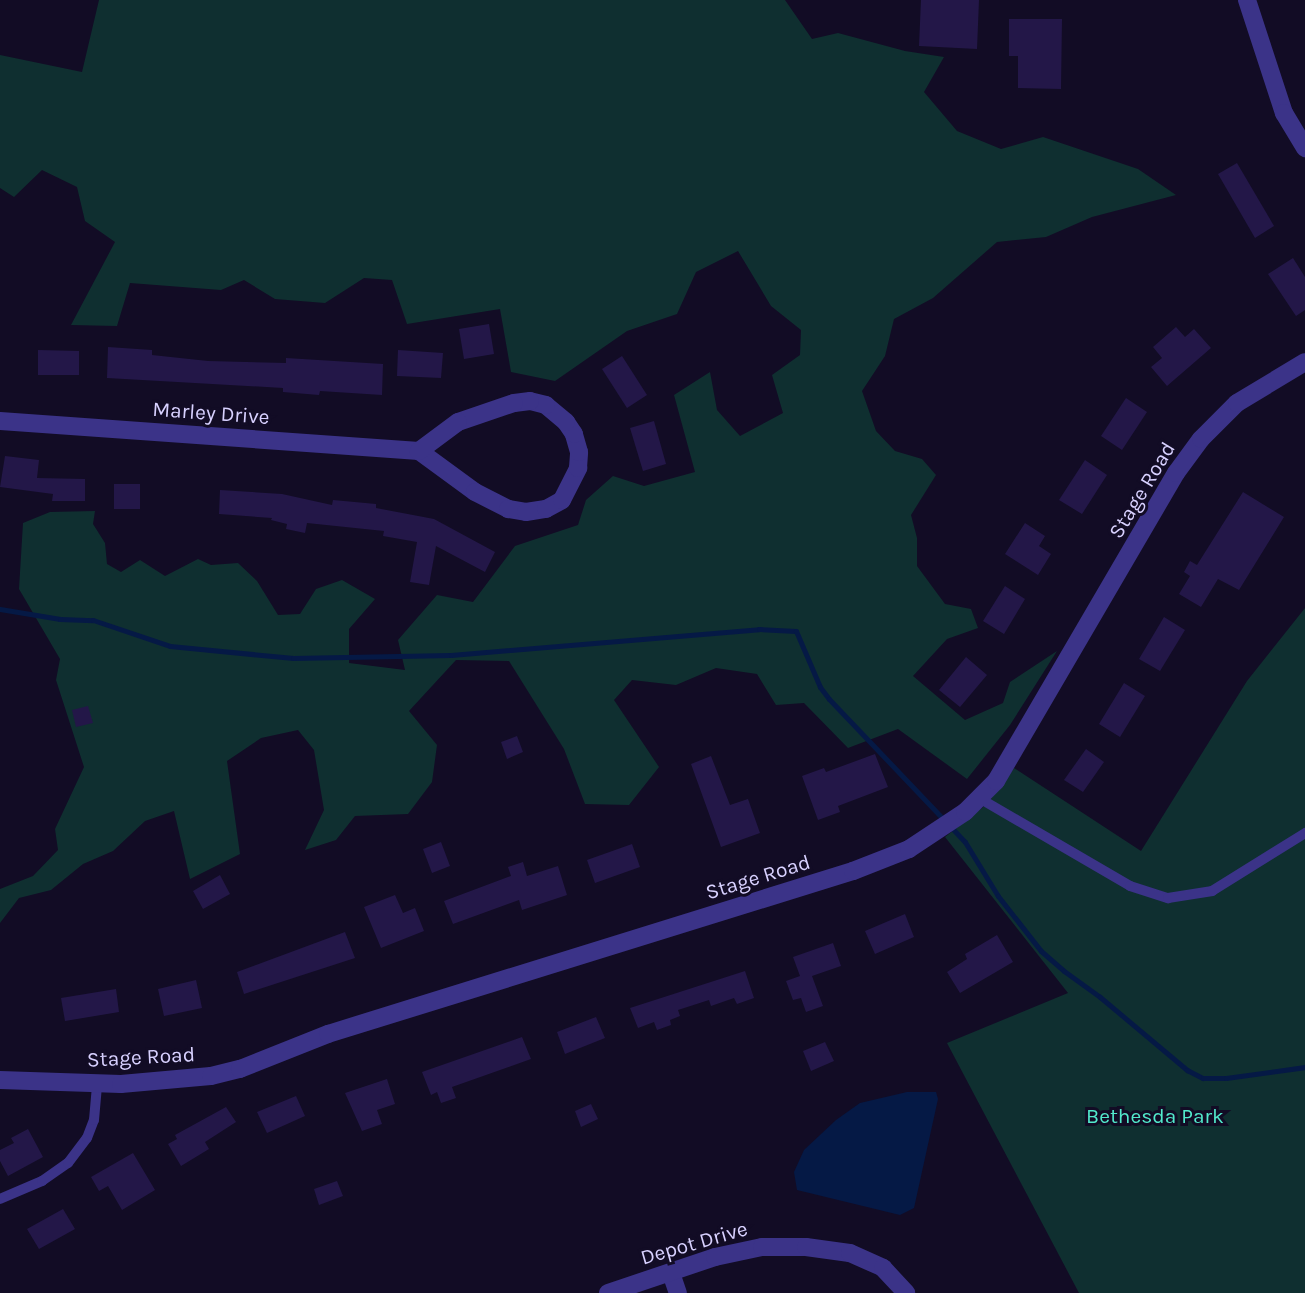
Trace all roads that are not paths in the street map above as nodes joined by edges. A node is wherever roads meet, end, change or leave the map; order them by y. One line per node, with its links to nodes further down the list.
1 (1247, 0): 2 (street)
2 (1305, 148)
3 (1305, 362): 6 (street, Stage Road)
4 (0, 421): 5 (street, Marley Drive)
5 (419, 451): 5 (street)
6 (979, 798): 7 (lane); 9 (street, Stage Road)
7 (1305, 833)
8 (0, 1080): 9 (street, Stage Road)
9 (97, 1083): 10 (lane)
10 (0, 1199)
11 (671, 1273): 12 (street, Depot Drive); 13 (street); 14 (street, Depot Drive)
12 (608, 1293)
13 (678, 1293)
14 (906, 1293)

